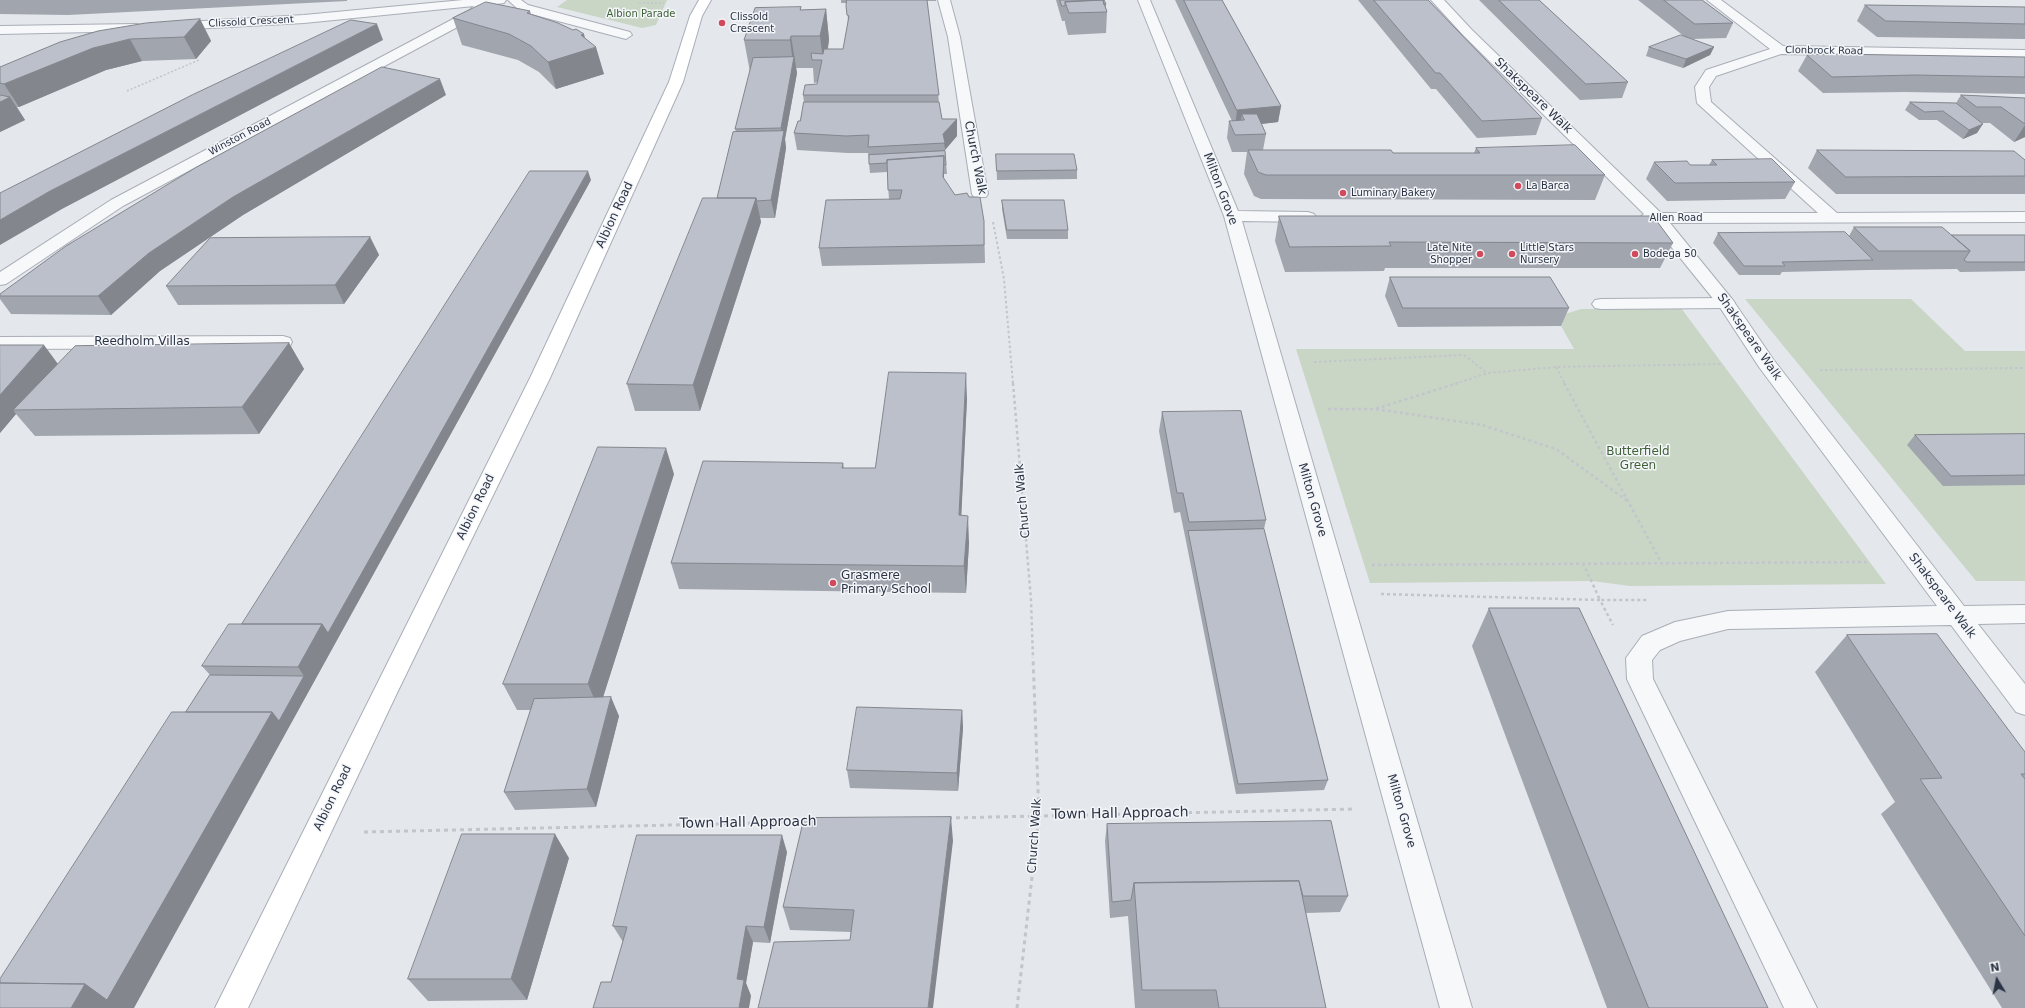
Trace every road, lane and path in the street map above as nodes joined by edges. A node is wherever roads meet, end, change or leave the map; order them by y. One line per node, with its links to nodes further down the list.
1 (500, 0): 8 (street, Clissold Crescent)
2 (514, 0): 14 (street)
3 (705, 0): 52 (main road, Albion Road)
4 (944, 0): 19 (street, Church Walk)
5 (1144, 0): 20 (street, Milton Grove)
6 (1437, 0): 25 (street, Shakspeare Walk)
7 (1713, 0): 16 (street)
8 (485, 2): 9 (street, Clissold Crescent); 26 (street, Winston Road)
9 (248, 23): 10 (street, Clissold Crescent); 18 (path)
10 (163, 26)
11 (148, 27): 13 (street)
12 (0, 30): 13 (street)
13 (94, 30): 15 (street)
14 (626, 35)
15 (65, 42)
16 (1780, 50): 17 (street, Clonbrock Road); 21 (street, Clonbrock Road)
17 (2025, 54)
18 (127, 91)
19 (980, 194): 48 (path, Church Walk)
20 (1232, 216): 22 (street); 37 (street, Milton Grove)
21 (1832, 216): 23 (street, Allen Road); 25 (street, Allen Road)
22 (1327, 217)
23 (2025, 217)
24 (1633, 218): 25 (street, Allen Road)
25 (1657, 218): 27 (street, Shakspeare Walk)
26 (0, 280)
27 (1726, 303): 28 (street); 31 (street, Shakspeare Walk)
28 (1601, 304)
29 (283, 342): 30 (street, Reedholm Villas)
30 (0, 343)
31 (1766, 363): 32 (path); 34 (path); 44 (street, Shakspeare Walk)
32 (1556, 367): 35 (path); 38 (path)
33 (1315, 368): 35 (path)
34 (2025, 368)
35 (1488, 373): 36 (path)
36 (1375, 408): 37 (path); 38 (path)
37 (1286, 409): 41 (street, Milton Grove)
38 (1629, 502): 39 (path)
39 (1661, 562): 40 (path); 41 (path)
40 (1870, 562)
41 (1331, 564): 42 (street, Milton Grove)
42 (1339, 593): 45 (path); 47 (street, Milton Grove)
43 (2025, 614): 44 (street)
44 (1957, 615): 45 (street); 46 (street, Shakspeare Walk)
45 (1640, 679): 55 (street)
46 (2025, 704)
47 (1400, 808): 48 (path, Town Hall Approach); 54 (street, Milton Grove)
48 (1039, 816): 49 (path, Town Hall Approach); 53 (path, Church Walk)
49 (943, 818)
50 (807, 822): 51 (path, Town Hall Approach)
51 (360, 832)
52 (231, 1008)
53 (1017, 1008)
54 (1456, 1008)
55 (1801, 1008)

